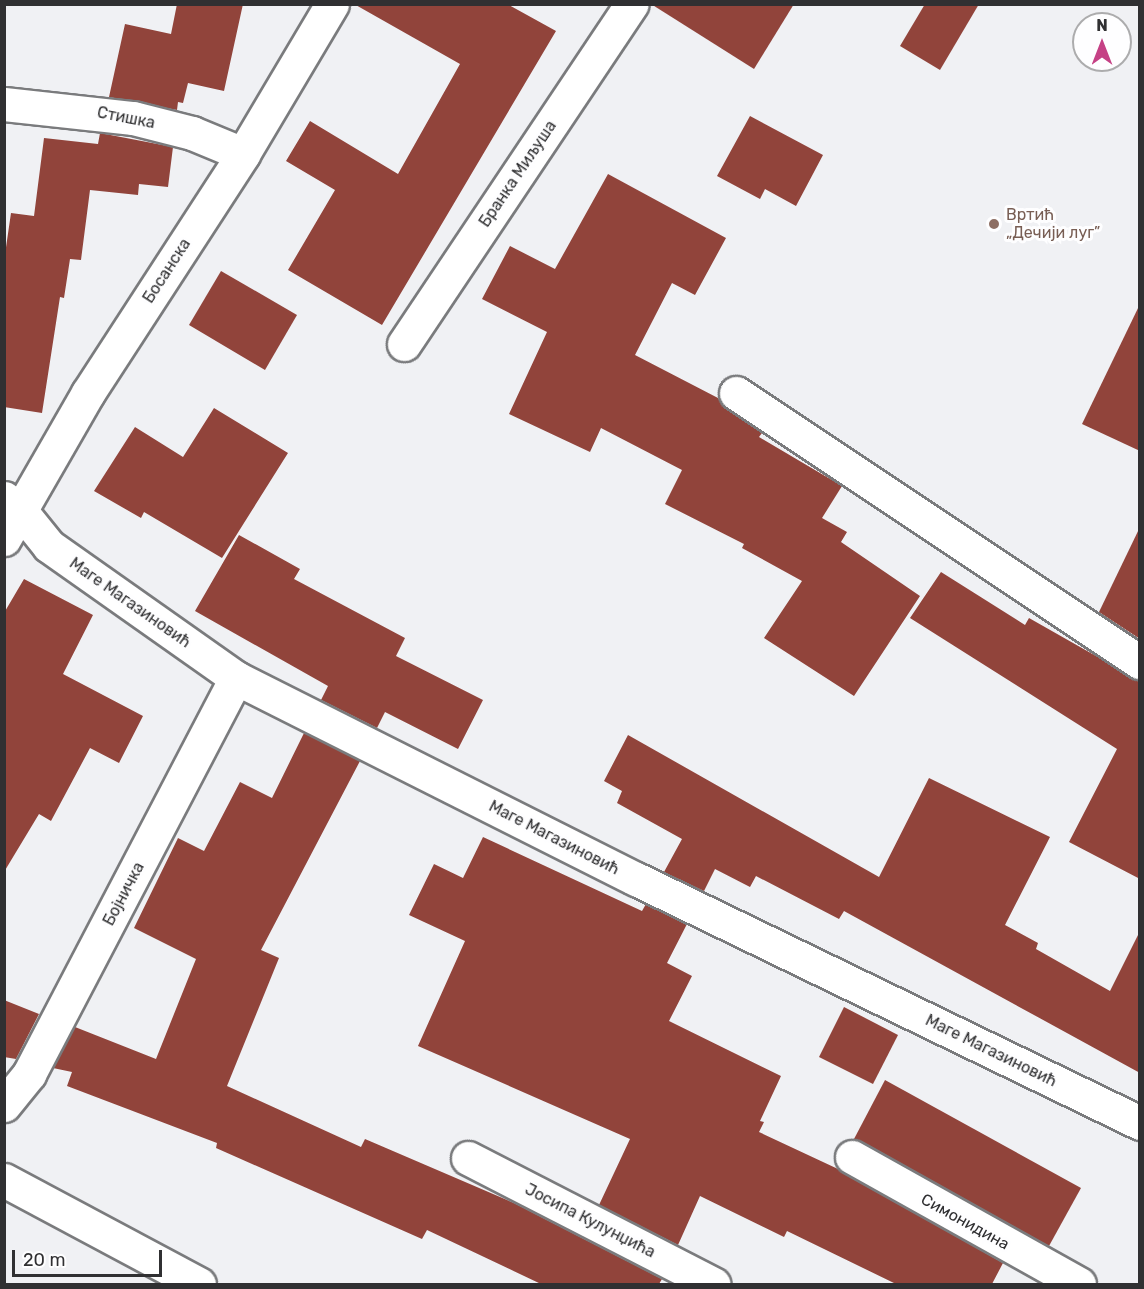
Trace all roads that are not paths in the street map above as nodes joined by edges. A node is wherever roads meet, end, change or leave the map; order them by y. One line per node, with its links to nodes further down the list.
1 (332, 4): 4 (street, Босанска)
2 (632, 4): 5 (street, Бранка Миљуша)
3 (4, 104): 4 (street, Стишка)
4 (243, 154): 7 (street, Босанска)
5 (404, 344)
6 (736, 393): 9 (street)
7 (12, 504): 8 (street, Босанска); 10 (street, Маге Магазиновић)
8 (4, 539)
9 (1140, 662)
10 (236, 678): 11 (street, Бојничка); 12 (street, Маге Магазиновић)
11 (4, 1105)
12 (1140, 1123)
13 (852, 1157): 18 (street, Симонидина)
14 (468, 1158): 17 (street, Јосипа Кулунџића)
15 (4, 1180): 16 (street)
16 (200, 1284)
17 (713, 1284)
18 (1079, 1284)

